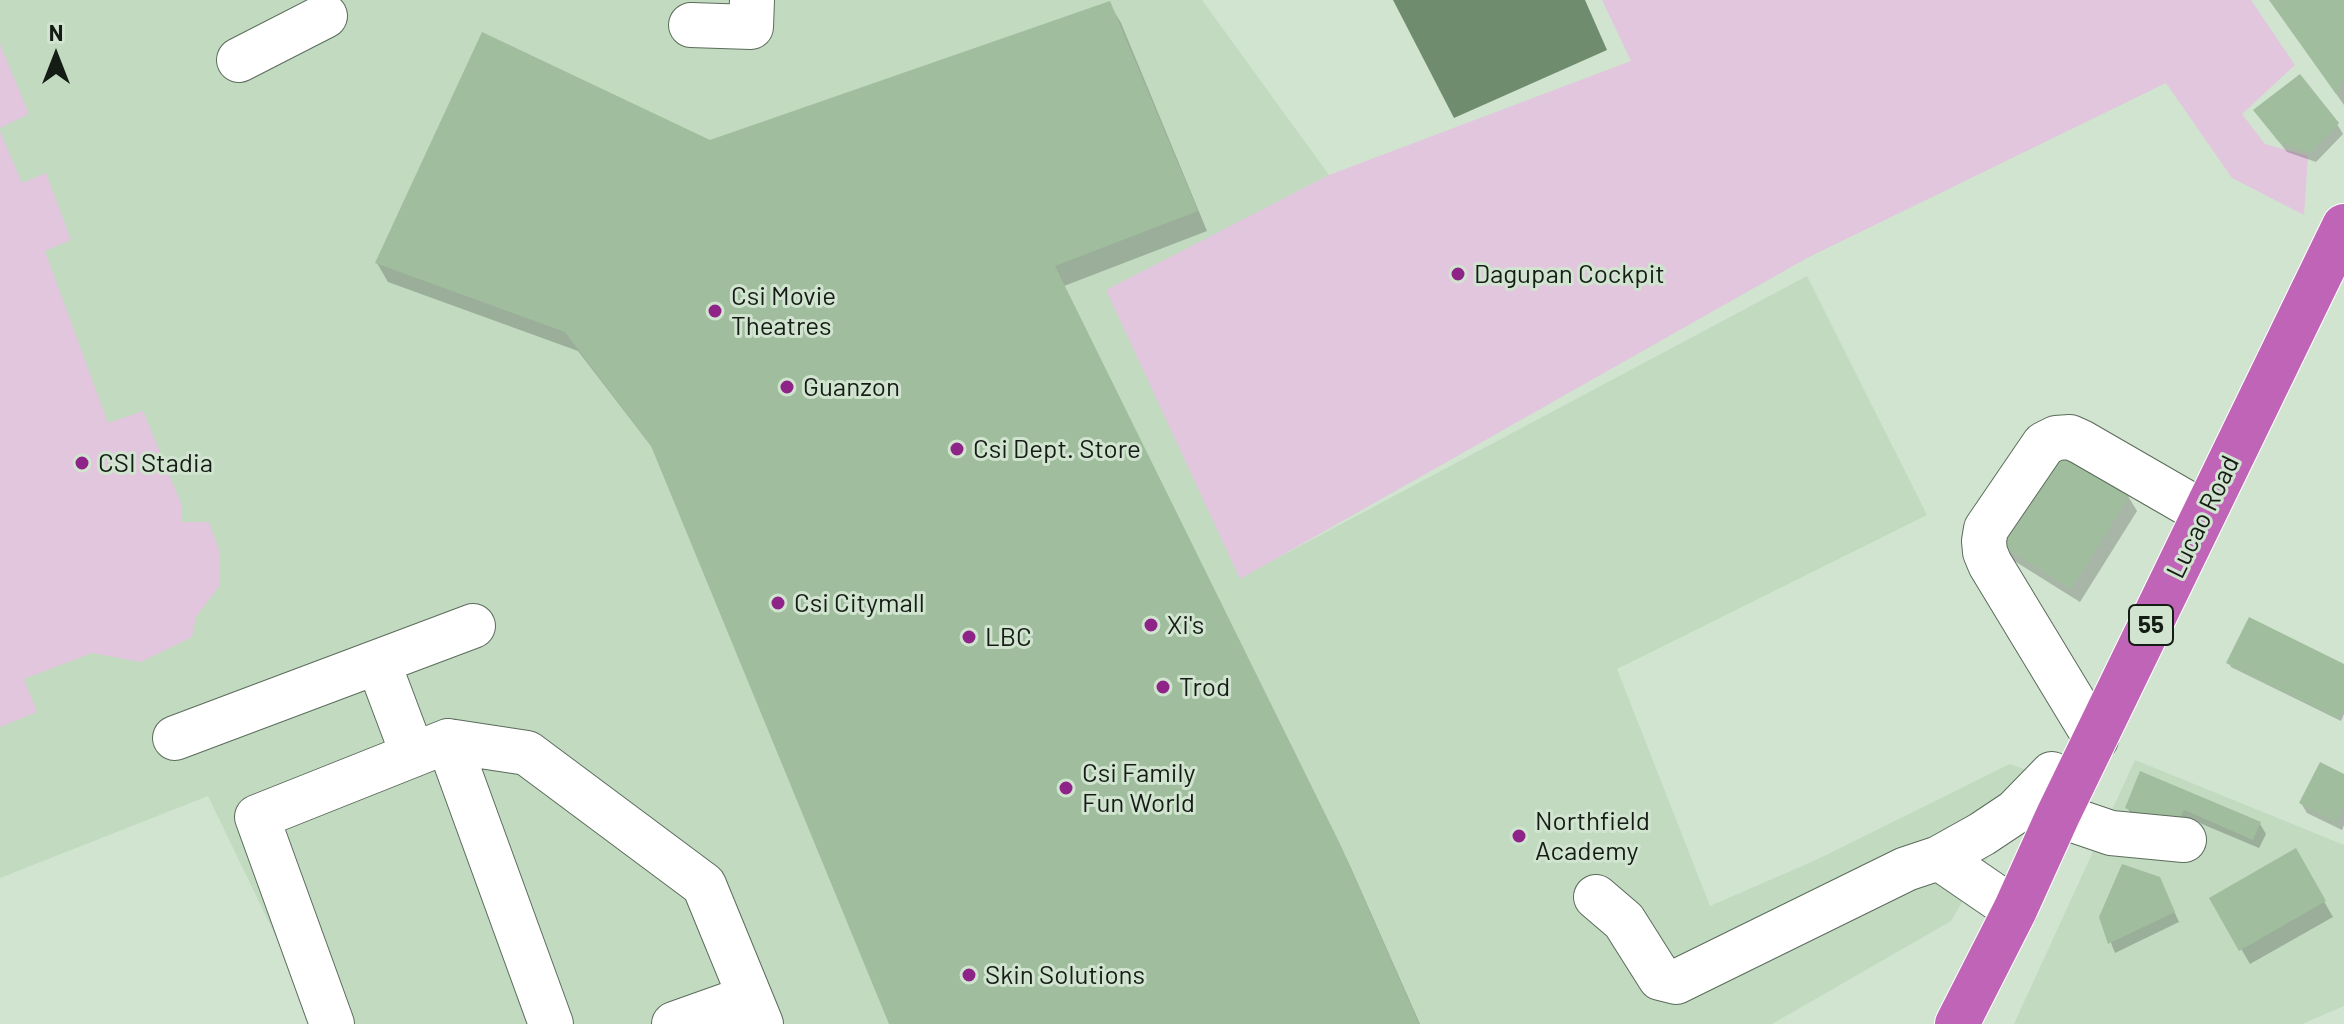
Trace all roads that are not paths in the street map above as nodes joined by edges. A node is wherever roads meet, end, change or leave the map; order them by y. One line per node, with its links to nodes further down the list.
1 (752, 13): 3 (lane)
2 (325, 16): 4 (lane)
3 (691, 25)
4 (239, 60)
5 (2344, 226): 6 (highway, Lucao Road / 55)
6 (2204, 513): 10 (highway, Lucao Road / 55); 10 (lane)
7 (473, 626): 8 (lane)
8 (378, 662): 9 (lane); 11 (lane)
9 (175, 738)
10 (2096, 739): 12 (highway, Lucao Road / 55)
11 (430, 748): 17 (lane); 18 (lane); 19 (lane)
12 (2055, 794): 13 (lane); 14 (lane); 16 (highway, Lucao Road / 55)
13 (2184, 840)
14 (1939, 858): 15 (lane); 16 (lane)
15 (1596, 897)
16 (2015, 910): 21 (highway, Lucao Road / 55)
17 (756, 1010): 20 (lane)
18 (332, 1024)
19 (551, 1024)
20 (674, 1024)
21 (1957, 1024)

